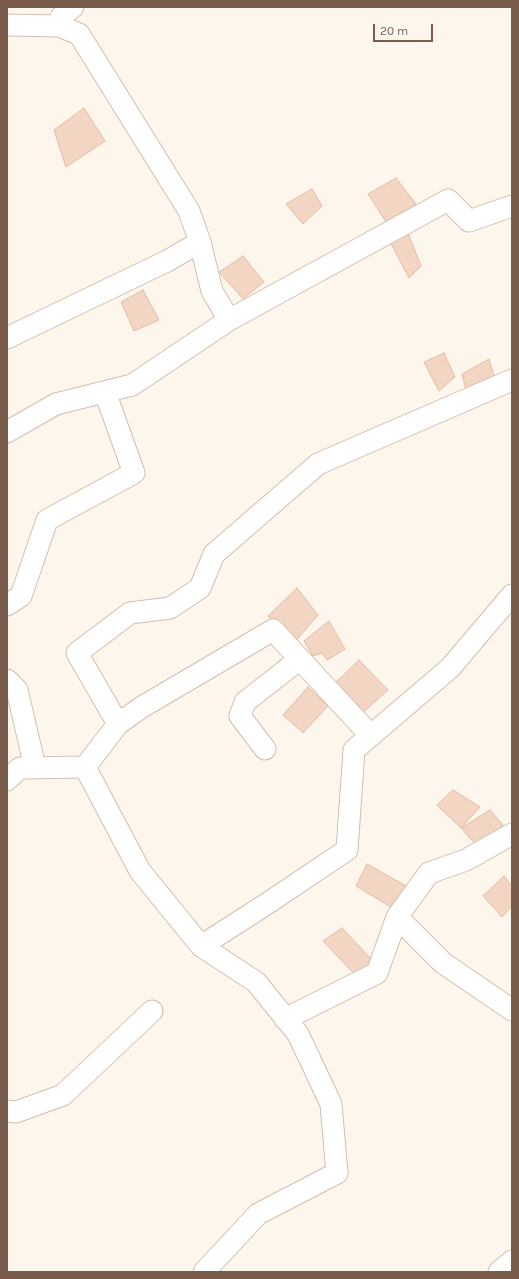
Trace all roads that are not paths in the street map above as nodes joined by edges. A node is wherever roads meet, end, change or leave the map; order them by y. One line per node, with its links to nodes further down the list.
1 (73, 7): 3 (street)
2 (7, 26): 3 (street)
3 (59, 26): 5 (street)
4 (512, 206): 6 (street)
5 (200, 242): 6 (street); 7 (street)
6 (229, 320): 9 (street)
7 (7, 338)
8 (512, 380): 15 (street)
9 (105, 392): 10 (street); 12 (street)
10 (7, 432)
11 (512, 595): 16 (street)
12 (7, 605)
13 (300, 659): 15 (street); 16 (street); 17 (street)
14 (7, 680): 19 (street)
15 (118, 724): 18 (street)
16 (371, 736): 23 (street)
17 (265, 749)
18 (85, 767): 19 (street); 23 (street)
19 (35, 768): 20 (street)
20 (7, 780)
21 (512, 834): 22 (street)
22 (397, 917): 24 (street); 26 (street)
23 (201, 946): 26 (street)
24 (512, 1010)
25 (152, 1011): 27 (street)
26 (286, 1019): 29 (street)
27 (7, 1111)
28 (512, 1261): 30 (street)
29 (204, 1272)
30 (499, 1272)

